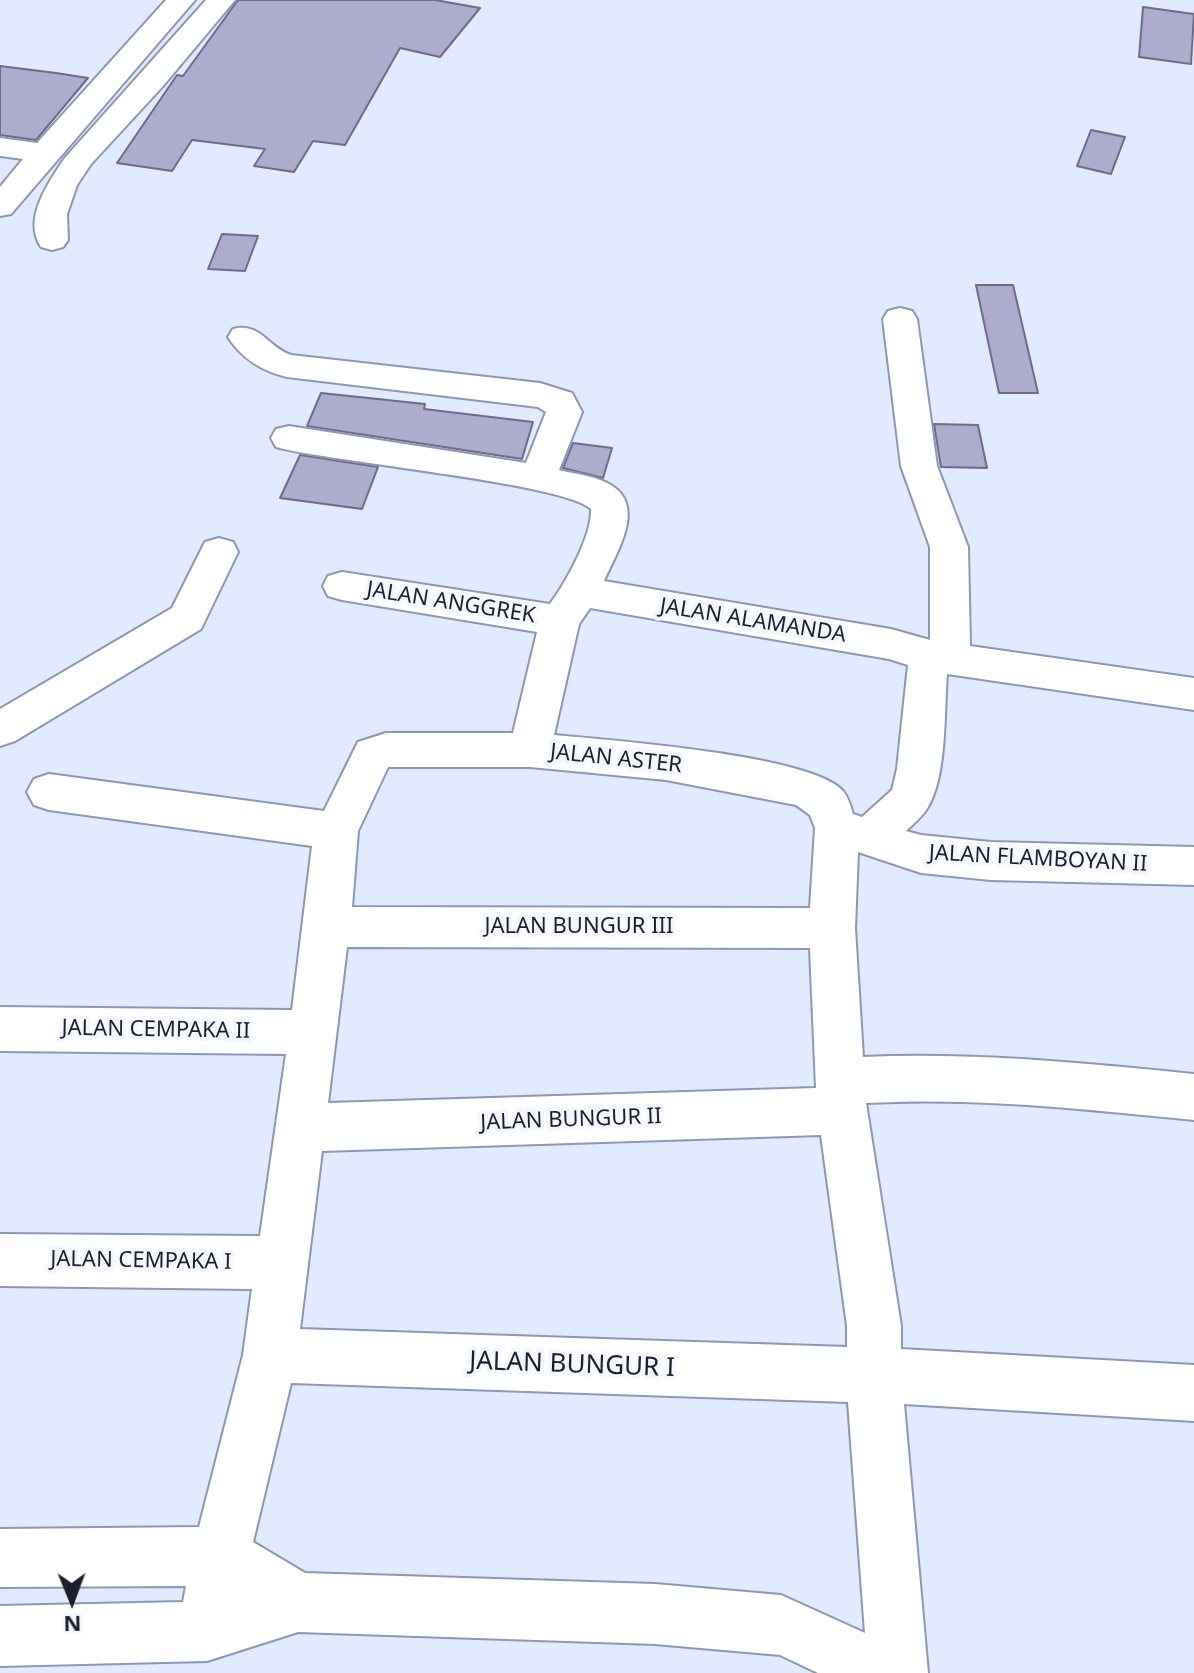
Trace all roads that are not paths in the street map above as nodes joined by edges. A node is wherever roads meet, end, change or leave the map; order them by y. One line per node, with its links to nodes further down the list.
1 (181, 0): 3 (street)
2 (221, 0): 4 (street)
3 (115, 75): 4 (street); 6 (street)
4 (153, 80): 8 (street)
5 (0, 147): 6 (street)
6 (44, 153): 7 (street)
7 (0, 207)
8 (52, 240)
9 (900, 319): 16 (street)
10 (245, 337): 12 (street)
11 (289, 438): 12 (street)
12 (538, 478): 15 (street)
13 (219, 552): 18 (street)
14 (342, 586): 15 (street, JALAN ANGGREK)
15 (570, 606): 16 (street, JALAN ALAMANDA); 19 (street)
16 (937, 656): 17 (street, JALAN ALAMANDA); 22 (street)
17 (1194, 694)
18 (0, 729)
19 (530, 750): 21 (street, JALAN ASTER); 22 (street, JALAN ASTER)
20 (49, 792): 21 (street)
21 (336, 831): 24 (street)
22 (854, 832): 23 (street, JALAN FLAMBOYAN II); 25 (street)
23 (1194, 866)
24 (327, 927): 25 (street, JALAN BUNGUR III); 27 (street)
25 (832, 928): 28 (street)
26 (0, 1029): 27 (street, JALAN CEMPAKA II)
27 (313, 1032): 30 (street)
28 (841, 1096): 29 (street, JALAN BUNGUR II); 30 (street, JALAN BUNGUR II); 34 (street)
29 (1194, 1097)
30 (300, 1128): 32 (street)
31 (0, 1260): 32 (street, JALAN CEMPAKA I)
32 (282, 1263): 33 (street)
33 (270, 1355): 34 (street, JALAN BUNGUR I); 36 (street)
34 (874, 1375): 35 (street, JALAN BUNGUR I); 43 (street)
35 (1194, 1393)
36 (221, 1556): 37 (street); 38 (street); 39 (street)
37 (0, 1558)
38 (298, 1602): 39 (street); 41 (street)
39 (207, 1631): 40 (street)
40 (0, 1636)
41 (825, 1658): 42 (street)
42 (877, 1673)
43 (898, 1673)

